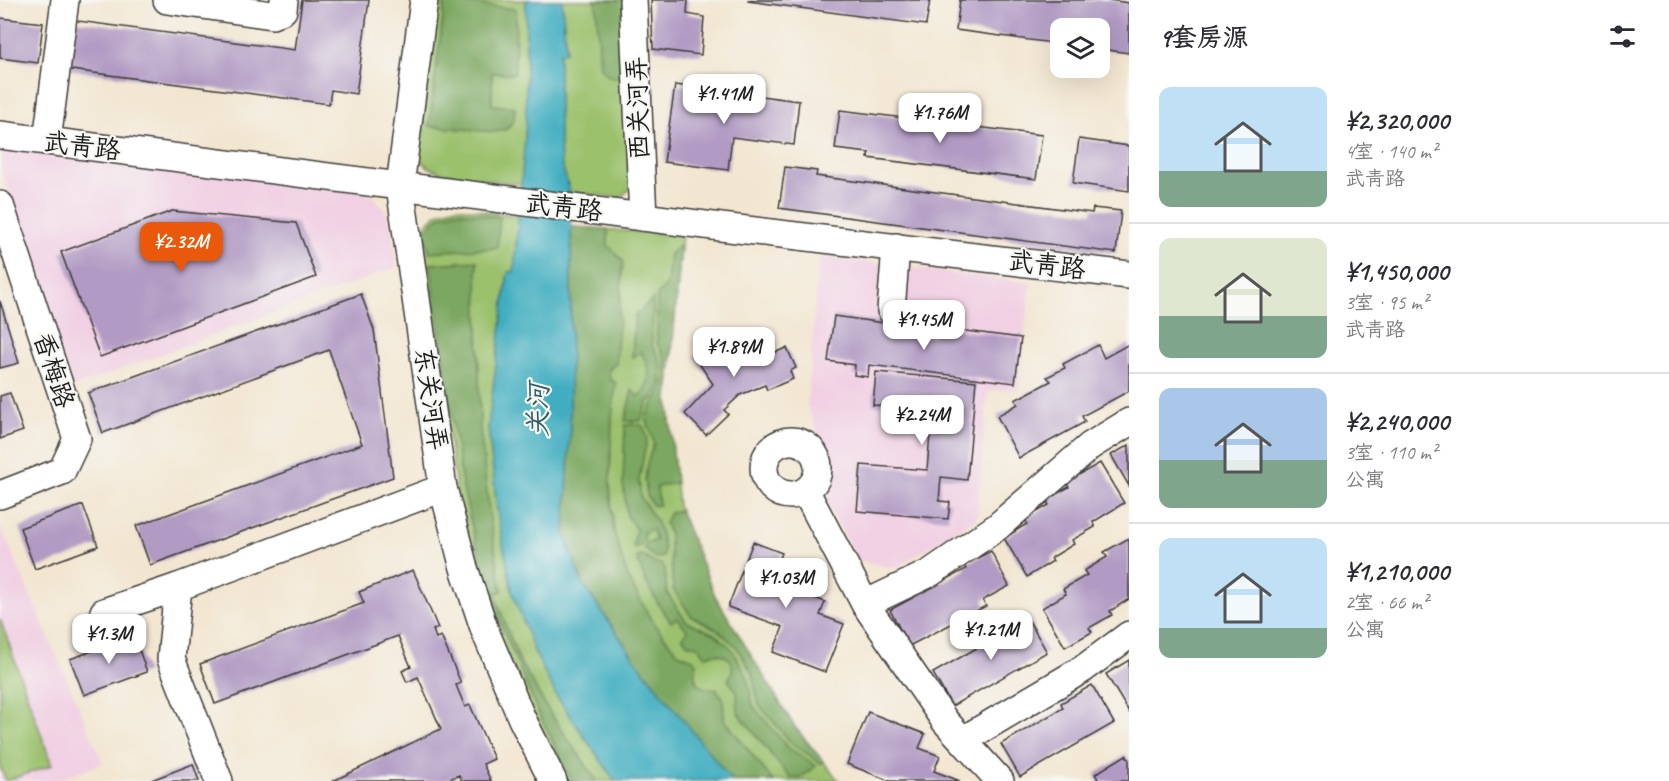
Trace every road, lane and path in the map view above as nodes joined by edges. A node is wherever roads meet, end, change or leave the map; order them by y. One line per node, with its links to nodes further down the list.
1 (65, 0): 7 (street)
2 (167, 0): 3 (street)
3 (284, 0)
4 (424, 0): 8 (street, 东关河弄)
5 (633, 0): 10 (street, 西关河弄)
6 (0, 135): 7 (street, 武青路)
7 (47, 141): 8 (street, 武青路)
8 (400, 186): 10 (street, 武青路); 15 (street, 东关河弄)
9 (0, 205): 17 (street, 香梅路)
10 (643, 217): 11 (street, 武青路)
11 (896, 247): 12 (street, 武青路); 13 (street)
12 (1129, 275)
13 (891, 310)
14 (1129, 422): 19 (street)
15 (443, 488): 18 (street); 24 (street, 东关河弄)
16 (806, 492): 19 (street)
17 (0, 495)
18 (178, 587): 20 (street); 23 (street)
19 (865, 604): 22 (street)
20 (104, 612)
21 (1129, 635): 22 (street)
22 (963, 740): 25 (street)
23 (219, 781)
24 (553, 781)
25 (1000, 781)

